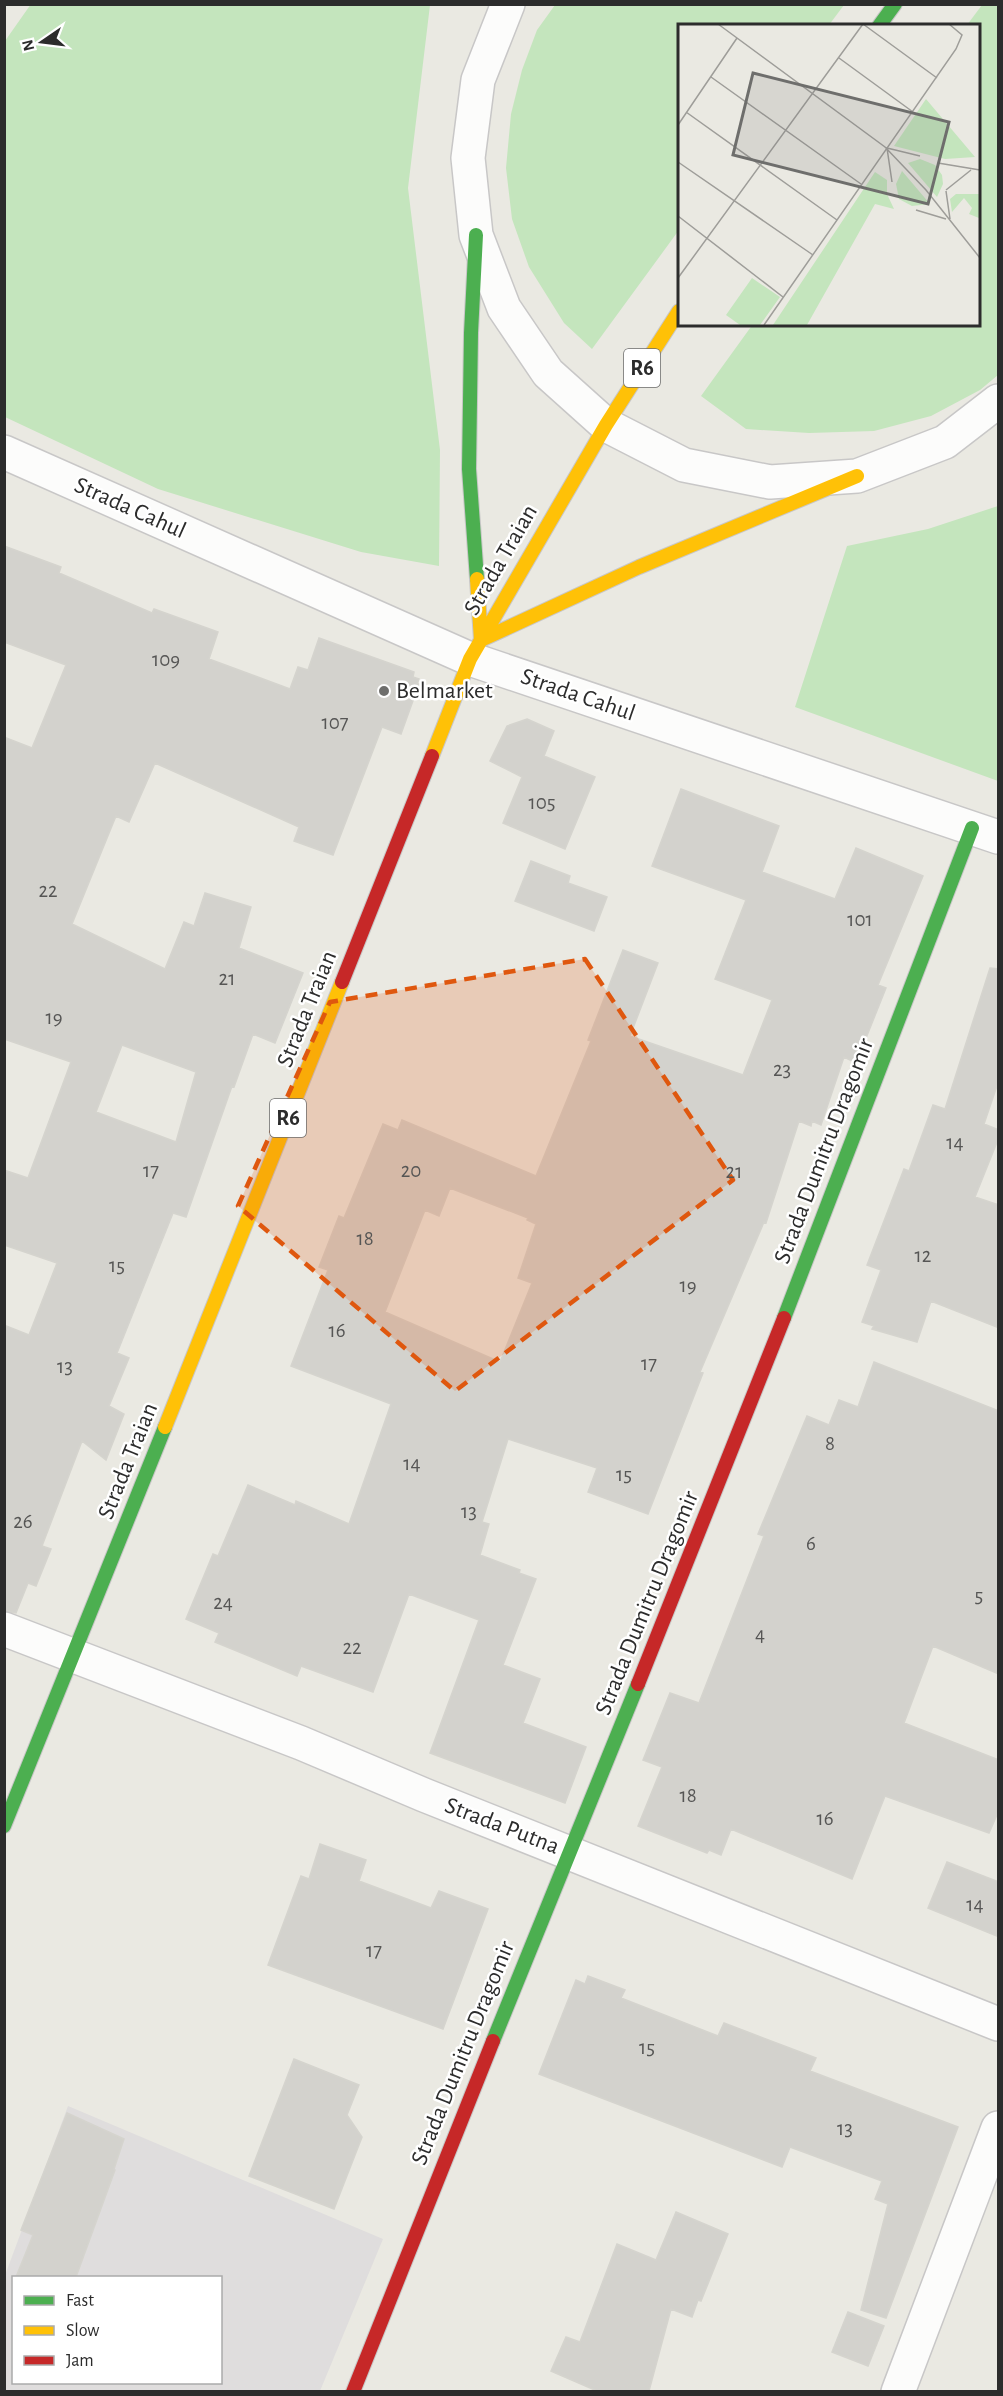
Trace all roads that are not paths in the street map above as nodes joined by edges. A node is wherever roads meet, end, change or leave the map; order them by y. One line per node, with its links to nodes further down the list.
1 (895, 4): 3 (main road)
2 (507, 6): 4 (street)
3 (880, 24)
4 (476, 235): 7 (street); 10 (main road)
5 (678, 313): 7 (main road, R6)
6 (999, 401): 9 (street)
7 (606, 425): 9 (street); 10 (main road, Strada Trаian / R6)
8 (4, 452): 10 (street, Strada Cahul)
9 (857, 476): 10 (main road)
10 (475, 650): 11 (street, Strada Cahul); 13 (main road, Strada Trаian / R6)
11 (985, 832): 15 (main road, Strada Dumitru Dragomir)
12 (4, 1629): 13 (street, Strada Putna)
13 (74, 1657): 14 (main road, Strada Trаian / R6); 15 (street, Strada Putna)
14 (4, 1826)
15 (569, 1852): 16 (street, Strada Putna); 18 (main road, Strada Dumitru Dragomir)
16 (999, 2024)
17 (999, 2128): 19 (street)
18 (353, 2391)
19 (898, 2391)

